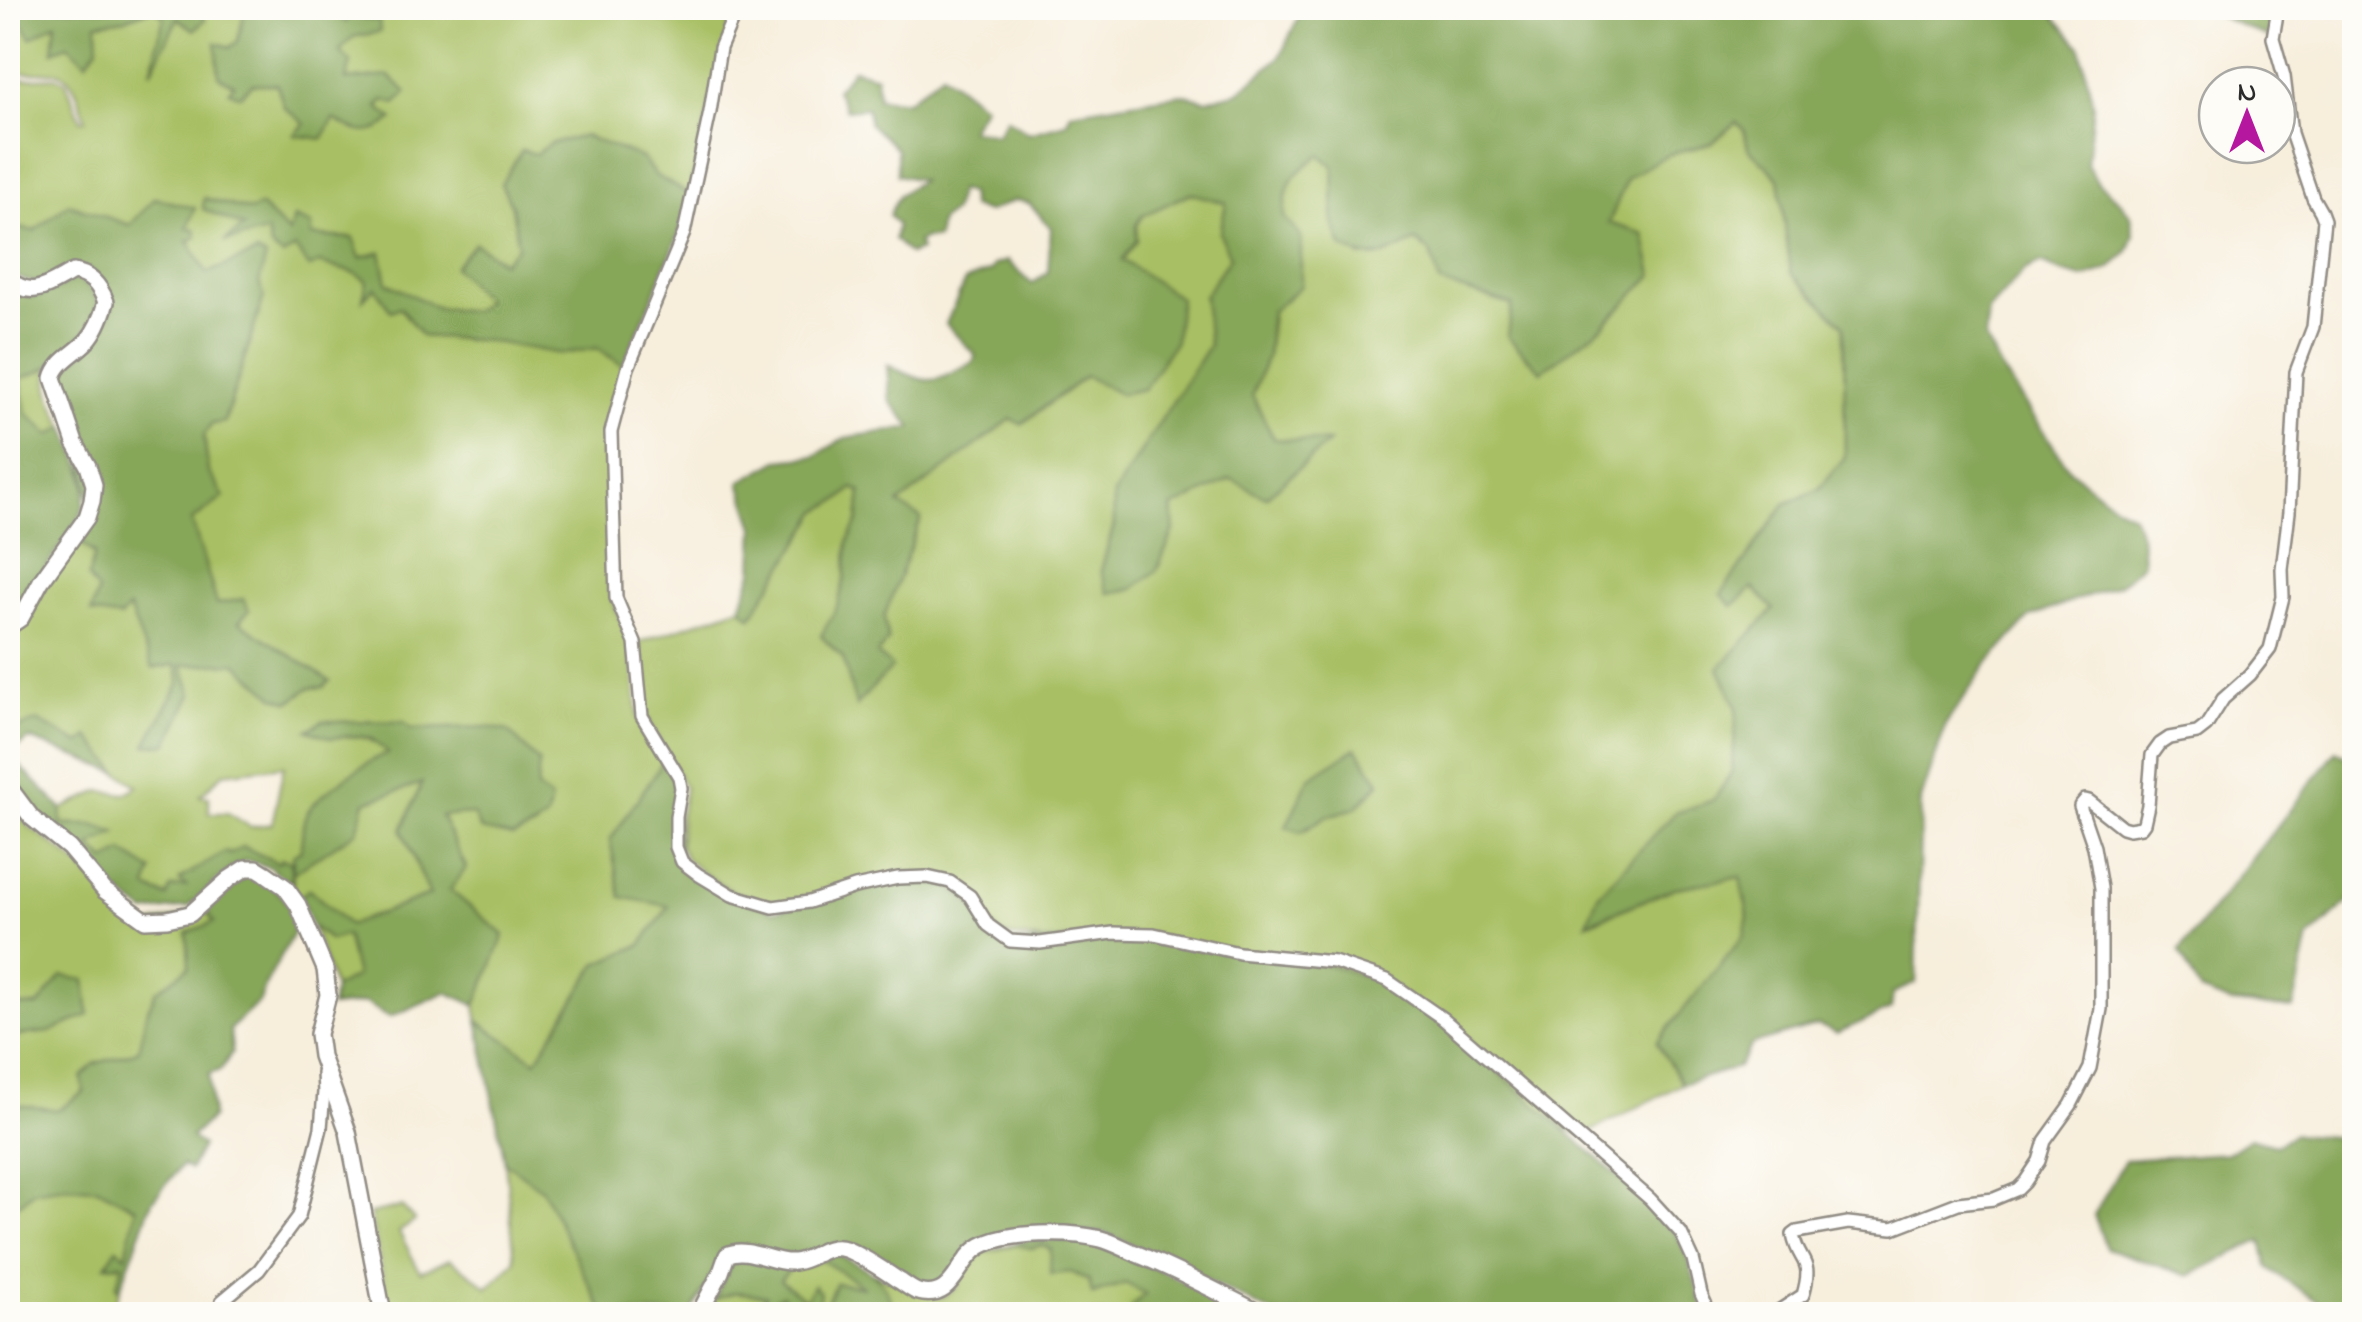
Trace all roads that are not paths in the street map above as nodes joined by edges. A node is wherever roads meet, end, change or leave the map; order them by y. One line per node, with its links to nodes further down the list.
1 (737, 8): 11 (street)
2 (2278, 8): 12 (street)
3 (8, 279): 4 (street)
4 (8, 627)
5 (8, 786): 6 (street)
6 (322, 1056): 7 (street); 8 (street)
7 (218, 1314)
8 (383, 1314)
9 (699, 1314): 10 (street)
10 (1260, 1314)
11 (1710, 1314)
12 (1774, 1314)

